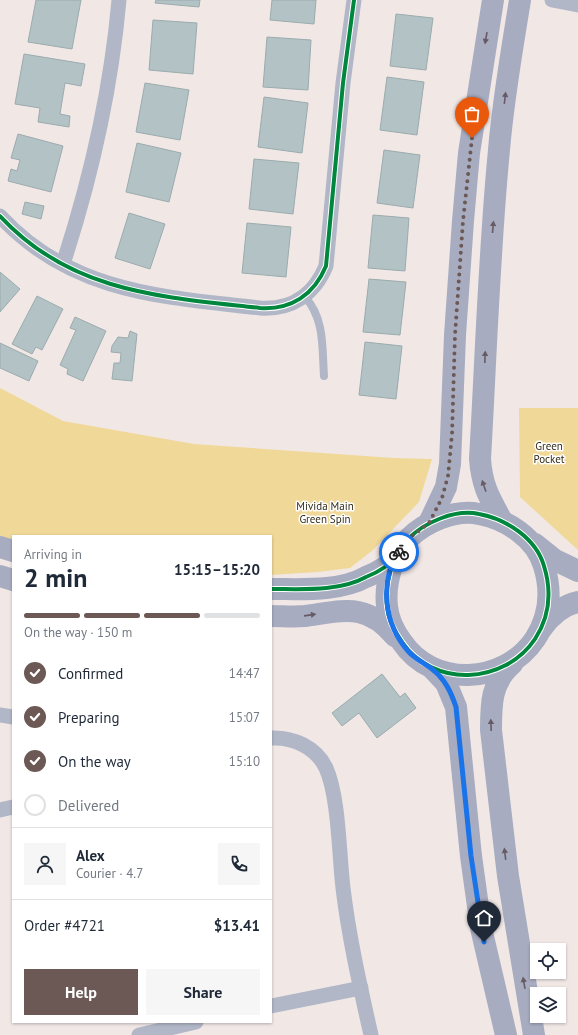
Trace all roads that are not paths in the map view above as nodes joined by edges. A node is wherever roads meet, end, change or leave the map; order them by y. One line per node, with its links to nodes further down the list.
1 (120, 0): 8 (street)
2 (354, 0): 9 (street)
3 (493, 0): 12 (street, one-way to 12)
4 (520, 0): 11 (street, one-way to 4)
5 (552, 0): 6 (street)
6 (578, 5)
7 (0, 216): 8 (street)
8 (63, 264): 9 (street)
9 (305, 297): 10 (lane)
10 (324, 376)
11 (502, 521): 12 (street); 13 (street)
12 (429, 523): 16 (street)
13 (523, 535): 17 (street); 23 (street)
14 (0, 546): 15 (street)
15 (12, 551)
16 (394, 559): 20 (street); 24 (street)
17 (578, 571)
18 (0, 576): 19 (street)
19 (12, 580)
20 (272, 589)
21 (578, 602): 23 (street)
22 (272, 616): 24 (street, one-way to 24)
23 (542, 629): 25 (street)
24 (408, 651): 26 (street)
25 (527, 651): 26 (street); 38 (street, one-way to 25)
26 (432, 668): 37 (street)
27 (0, 716): 28 (street)
28 (12, 717)
29 (274, 738): 32 (street)
30 (12, 807): 31 (street)
31 (0, 810)
32 (361, 988): 33 (street); 36 (street)
33 (272, 1006)
34 (192, 1023): 35 (street)
35 (139, 1035)
36 (370, 1035)
37 (506, 1035)
38 (534, 1035)

